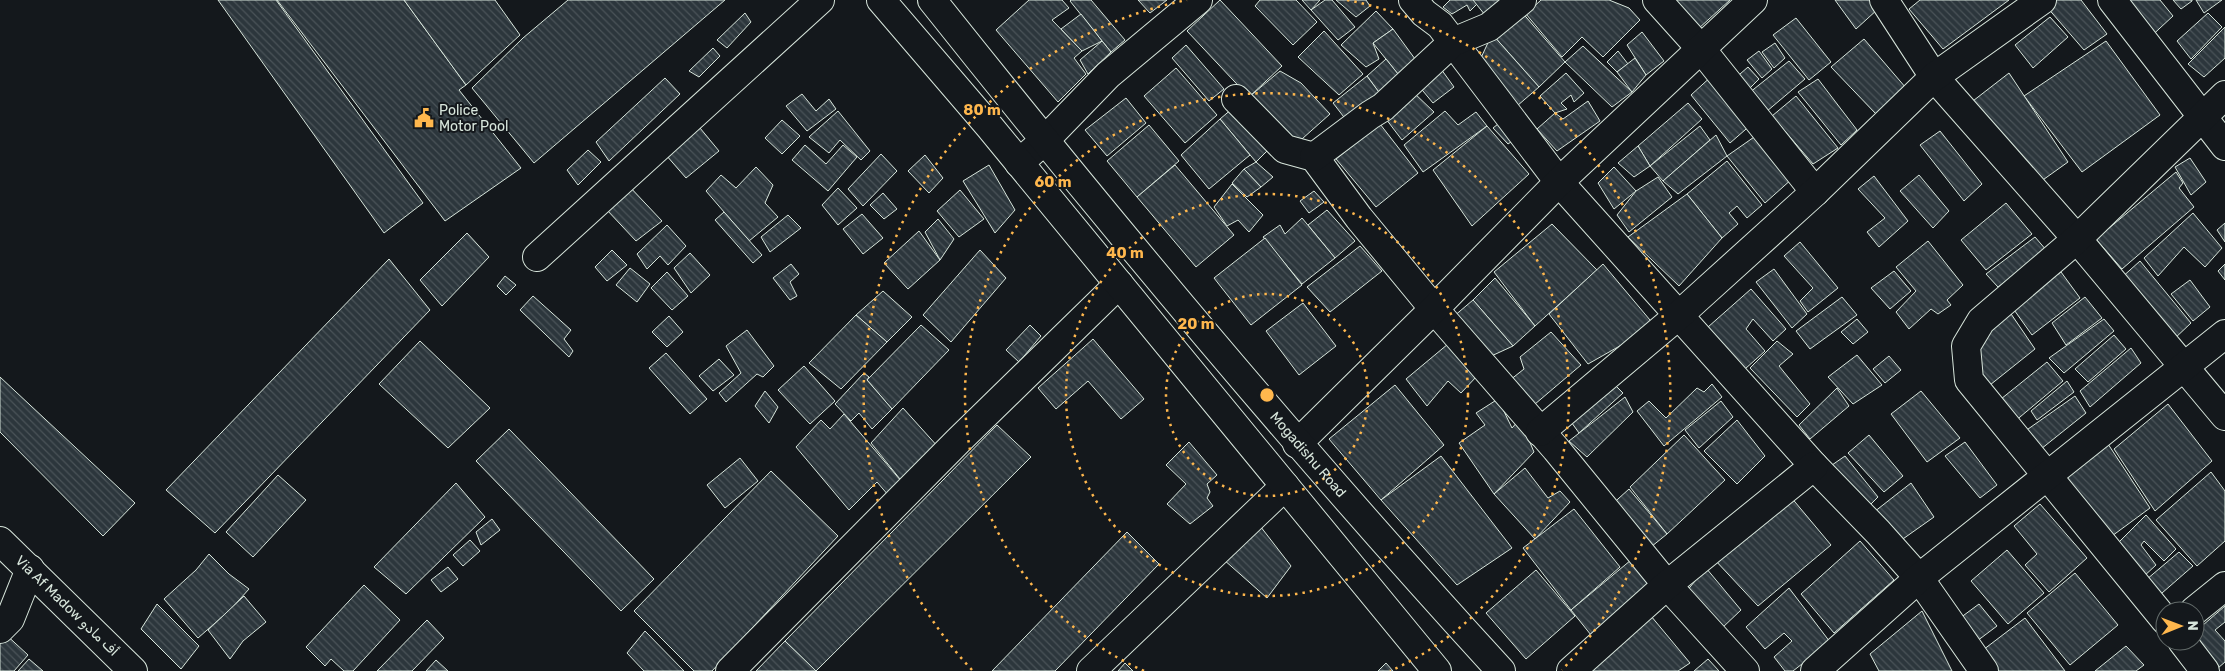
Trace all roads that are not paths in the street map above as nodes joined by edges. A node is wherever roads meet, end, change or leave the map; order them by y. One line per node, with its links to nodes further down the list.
1 (820, 0): 25 (main road)
2 (881, 0): 21 (main road)
3 (932, 0): 18 (main road, Mogadishu Road)
4 (1198, 0): 18 (main road)
5 (1413, 0): 12 (main road)
6 (1522, 0): 12 (main road)
7 (1657, 0): 13 (main road)
8 (1753, 0): 13 (main road)
9 (1884, 0): 14 (main road)
10 (2042, 0): 14 (main road)
11 (2112, 0): 17 (main road)
12 (1454, 42): 20 (main road); 22 (main road)
13 (1702, 50): 22 (main road); 23 (main road)
14 (1934, 77): 23 (main road); 24 (main road)
15 (2225, 95): 17 (main road)
16 (1236, 99): 20 (main road)
17 (2202, 118): 19 (main road); 24 (main road)
18 (1044, 141): 21 (main road); 33 (main road, Mogadishu Road)
19 (2225, 146)
20 (1314, 157): 27 (main road)
21 (1019, 163): 26 (main road)
22 (1559, 182): 27 (main road); 28 (main road)
23 (1815, 192): 28 (main road)
24 (2077, 239): 30 (main road); 35 (main road)
25 (537, 257)
26 (1119, 284): 36 (main road); 48 (main road)
27 (1434, 309): 32 (main road); 33 (main road)
28 (1679, 315): 32 (main road); 34 (main road)
29 (2225, 334): 30 (main road)
30 (2185, 367): 31 (main road); 35 (main road)
31 (2225, 416)
32 (1540, 432): 40 (main road)
33 (1297, 444): 50 (main road, Mogadishu Road)
34 (1814, 466): 39 (main road); 40 (main road)
35 (2046, 477): 39 (main road); 43 (main road)
36 (1285, 486): 46 (main road); 49 (main road)
37 (0, 541): 38 (main road, Via Af Madow أف مادو)
38 (30, 569): 44 (main road); 47 (main road, Via Af Madow أف مادو)
39 (1919, 578): 53 (main road); 54 (main road)
40 (1667, 584): 51 (main road); 52 (main road)
41 (2225, 586): 42 (main road)
42 (2205, 602)
43 (2155, 608)
44 (0, 629)
45 (2190, 651): 55 (main road)
46 (1427, 668)
47 (133, 671)
48 (730, 671)
49 (1091, 671)
50 (1501, 671)
51 (1571, 671)
52 (1745, 671)
53 (1815, 671)
54 (1984, 671)
55 (2205, 671)

